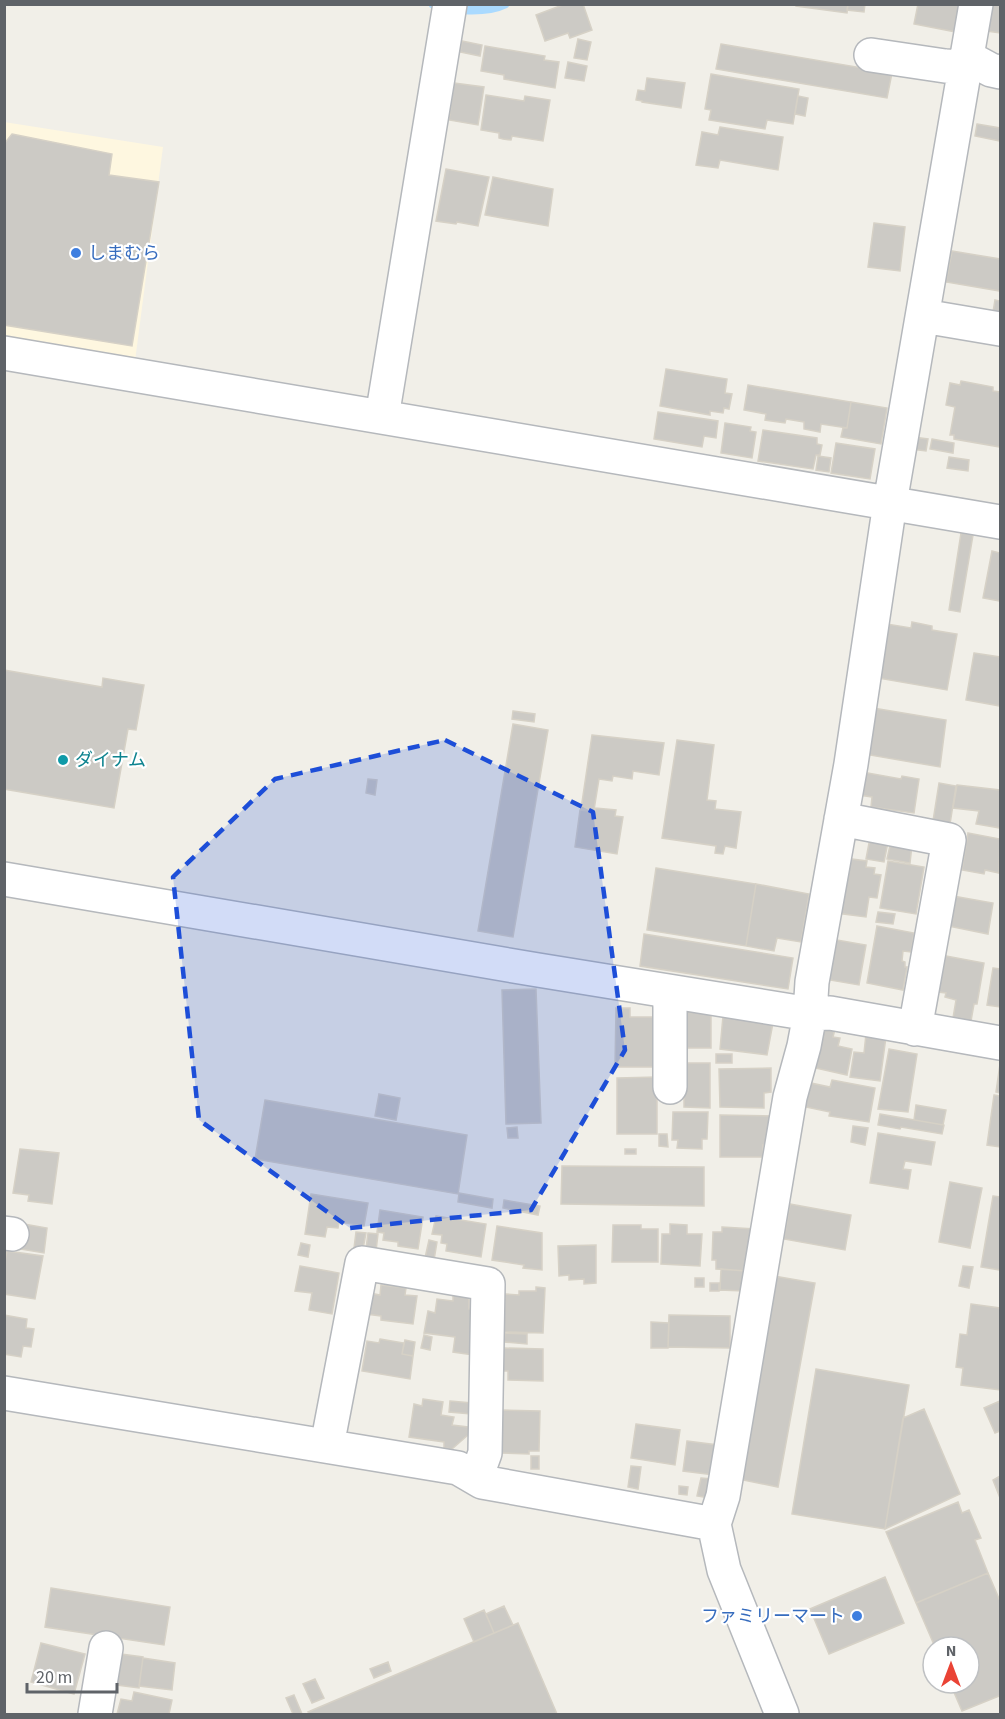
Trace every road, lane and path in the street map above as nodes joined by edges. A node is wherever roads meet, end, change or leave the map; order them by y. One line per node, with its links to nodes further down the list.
1 (976, 4): 4 (street)
2 (448, 15): 9 (street)
3 (871, 55): 4 (street)
4 (966, 62): 5 (street); 6 (street)
5 (1000, 72)
6 (923, 316): 7 (street); 10 (street)
7 (1000, 329)
8 (4, 353): 9 (street)
9 (382, 417): 10 (street)
10 (890, 503): 11 (street); 12 (street)
11 (1000, 522)
12 (841, 819): 15 (street); 16 (street)
13 (4, 879): 14 (street)
14 (667, 991): 15 (street); 18 (street)
15 (810, 1014): 16 (street); 22 (street)
16 (915, 1029): 17 (street)
17 (1000, 1043)
18 (670, 1088)
19 (4, 1393): 20 (street)
20 (327, 1446): 21 (street); 21 (street)
21 (476, 1478): 22 (street)
22 (714, 1524): 25 (street)
23 (106, 1648): 24 (street)
24 (95, 1714)
25 (782, 1714)

